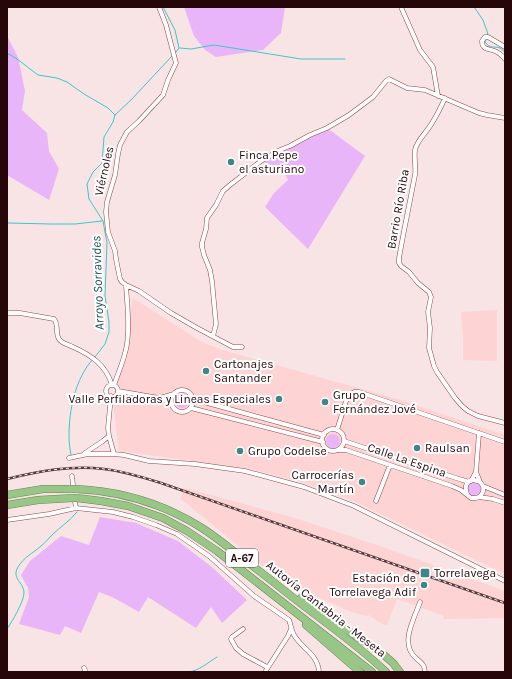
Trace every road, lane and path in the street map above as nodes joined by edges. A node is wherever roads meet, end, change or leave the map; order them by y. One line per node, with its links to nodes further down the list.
1 (159, 7): 8 (street, Viérnoles)
2 (401, 7): 5 (street)
3 (505, 47): 4 (street)
4 (505, 59)
5 (438, 96): 6 (street); 10 (street)
6 (445, 98): 7 (street); 20 (street, Barrio Río Riba)
7 (505, 118)
8 (126, 285): 10 (street); 12 (street, Viérnoles)
9 (7, 313): 12 (street)
10 (213, 336): 11 (street)
11 (242, 347)
12 (113, 385): 13 (street); 15 (street)
13 (118, 391): 15 (street); 16 (street, Calle La Espina)
14 (174, 394): 16 (street, Calle La Espina); 17 (street, Calle La Espina); 18 (street)
15 (111, 396): 24 (street)
16 (160, 398): 18 (street, Calle La Espina)
17 (193, 399): 19 (street); 23 (street, Calle La Espina)
18 (172, 404): 19 (street, Calle La Espina)
19 (191, 408): 26 (street, Calle La Espina)
20 (505, 422)
21 (337, 430): 22 (street); 23 (street); 25 (street)
22 (479, 433): 27 (street); 33 (street)
23 (324, 435): 26 (street)
24 (109, 436): 29 (street); 30 (street)
25 (344, 440): 28 (street); 35 (street, Calle La Espina)
26 (323, 442): 28 (street, Calle La Espina)
27 (505, 442)
28 (339, 450): 32 (street, Calle La Espina)
29 (83, 454): 30 (street); 31 (street)
30 (114, 454): 51 (street)
31 (69, 458)
32 (390, 465): 39 (street, Calle La Espina); 44 (street)
33 (476, 472): 35 (street); 36 (street)
34 (72, 476): 38 (street)
35 (470, 481): 36 (street, Calle La Espina); 39 (street)
36 (480, 482): 37 (street)
37 (483, 486): 41 (street); 42 (street)
38 (73, 487): 40 (highway, Autovía Cantabria - Meseta / A-67); 49 (highway, Autovía Cantabria - Meseta / A-67)
39 (467, 494): 42 (street, Calle La Espina)
40 (7, 495)
41 (505, 495)
42 (479, 497): 45 (street, Calle La Espina)
43 (75, 500): 46 (highway, Autovía Cantabria - Meseta / A-67); 47 (street); 50 (highway, Autovía Cantabria - Meseta / A-67)
44 (376, 501)
45 (505, 503)
46 (7, 505)
47 (76, 508): 48 (street); 54 (street)
48 (7, 520)
49 (203, 529): 60 (highway, Autovía Cantabria - Meseta / A-67); 61 (highway)
50 (239, 568): 58 (highway); 59 (highway, Autovía Cantabria - Meseta / A-67)
51 (505, 582)
52 (420, 602): 62 (street)
53 (243, 629): 55 (street)
54 (290, 629): 55 (street); 57 (street)
55 (267, 667): 56 (street)
56 (265, 672)
57 (319, 672)
58 (360, 672)
59 (372, 672)
60 (386, 672)
61 (400, 672)
62 (425, 672)

